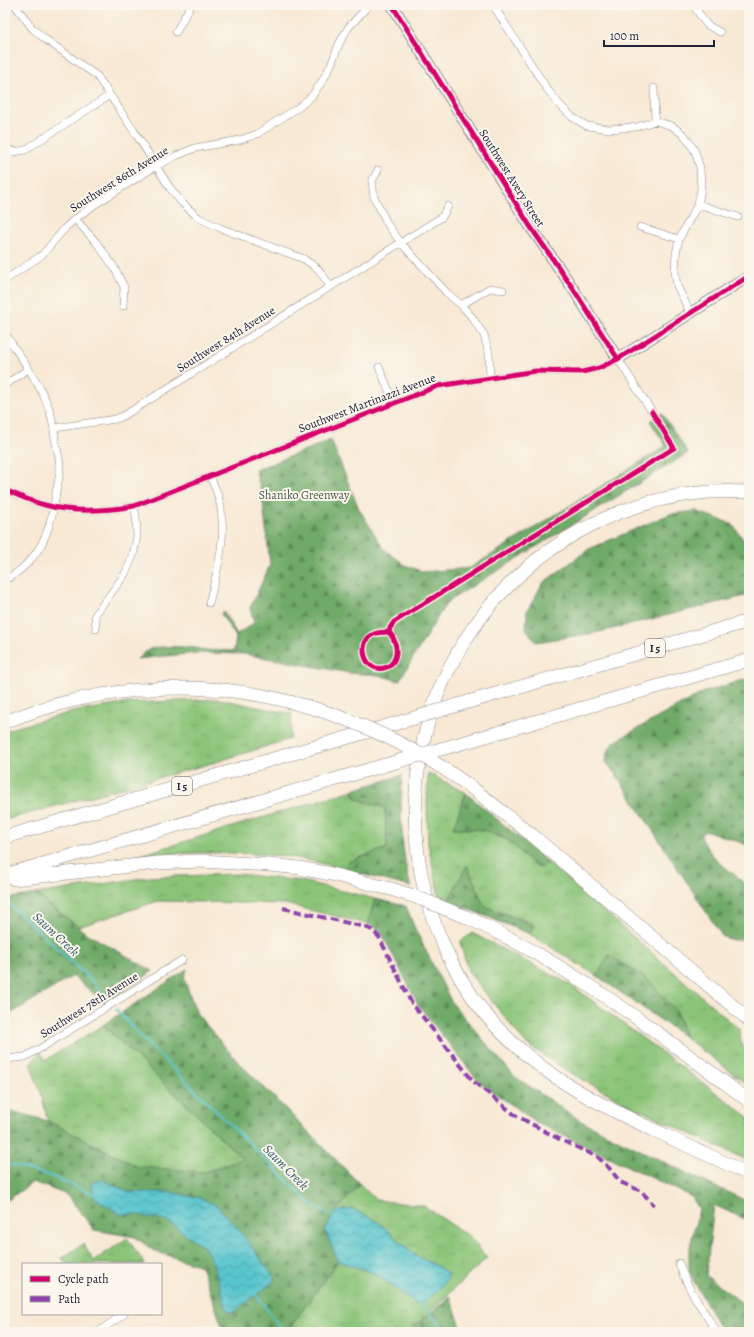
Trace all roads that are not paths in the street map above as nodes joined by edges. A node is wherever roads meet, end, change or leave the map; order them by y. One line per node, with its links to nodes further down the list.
1 (15, 5): 10 (street)
2 (191, 5): 7 (street)
3 (369, 5): 13 (street, Southwest 86th Avenue)
4 (392, 5): 30 (street, Southwest Avery Street)
5 (493, 5): 11 (street)
6 (693, 5): 8 (street)
7 (176, 32)
8 (720, 32)
9 (654, 88): 11 (street)
10 (110, 95): 12 (street); 13 (street)
11 (655, 121): 15 (street)
12 (5, 147)
13 (156, 166): 18 (street, Southwest 86th Avenue); 24 (street)
14 (378, 170): 21 (street)
15 (698, 204): 17 (street); 20 (street)
16 (448, 206): 21 (street, Southwest 84th Avenue)
17 (738, 216)
18 (75, 219): 23 (street, Southwest 86th Avenue); 27 (street)
19 (640, 227): 20 (street)
20 (679, 239): 28 (street)
21 (401, 243): 24 (street, Southwest 84th Avenue); 26 (street)
22 (749, 276): 28 (street, Southwest Martinazzi Avenue)
23 (5, 280)
24 (331, 287): 37 (street, Southwest 84th Avenue)
25 (503, 290): 26 (street)
26 (461, 305): 33 (street)
27 (124, 306)
28 (690, 312): 30 (street, Southwest Martinazzi Avenue)
29 (5, 333): 32 (street)
30 (618, 359): 33 (street, Southwest Martinazzi Avenue); 36 (street, Southwest Avery Street)
31 (379, 367): 35 (street, Southwest Martinazzi Avenue)
32 (28, 369): 34 (street); 37 (street)
33 (490, 377): 35 (street, Southwest Martinazzi Avenue)
34 (5, 385)
35 (394, 403): 38 (street, Southwest Martinazzi Avenue)
36 (652, 412)
37 (54, 428): 42 (street)
38 (210, 476): 41 (street, Southwest Martinazzi Avenue); 44 (street)
39 (5, 490): 42 (street, Southwest Martinazzi Avenue)
40 (749, 492): 56 (highway)
41 (134, 506): 42 (street, Southwest Martinazzi Avenue); 46 (street)
42 (54, 508): 43 (street)
43 (5, 580)
44 (209, 603)
45 (749, 621): 49 (highway, I 5, bridge)
46 (96, 629)
47 (749, 660): 50 (highway, bridge)
48 (5, 722): 53 (highway, bridge)
49 (5, 837)
50 (5, 875)
51 (5, 880): 55 (highway, bridge)
52 (182, 960): 54 (street, Southwest 78th Avenue)
53 (749, 1020)
54 (5, 1059)
55 (749, 1101)
56 (749, 1174)
57 (679, 1263): 60 (street)
58 (123, 1315): 59 (street)
59 (98, 1332)
60 (717, 1332)

